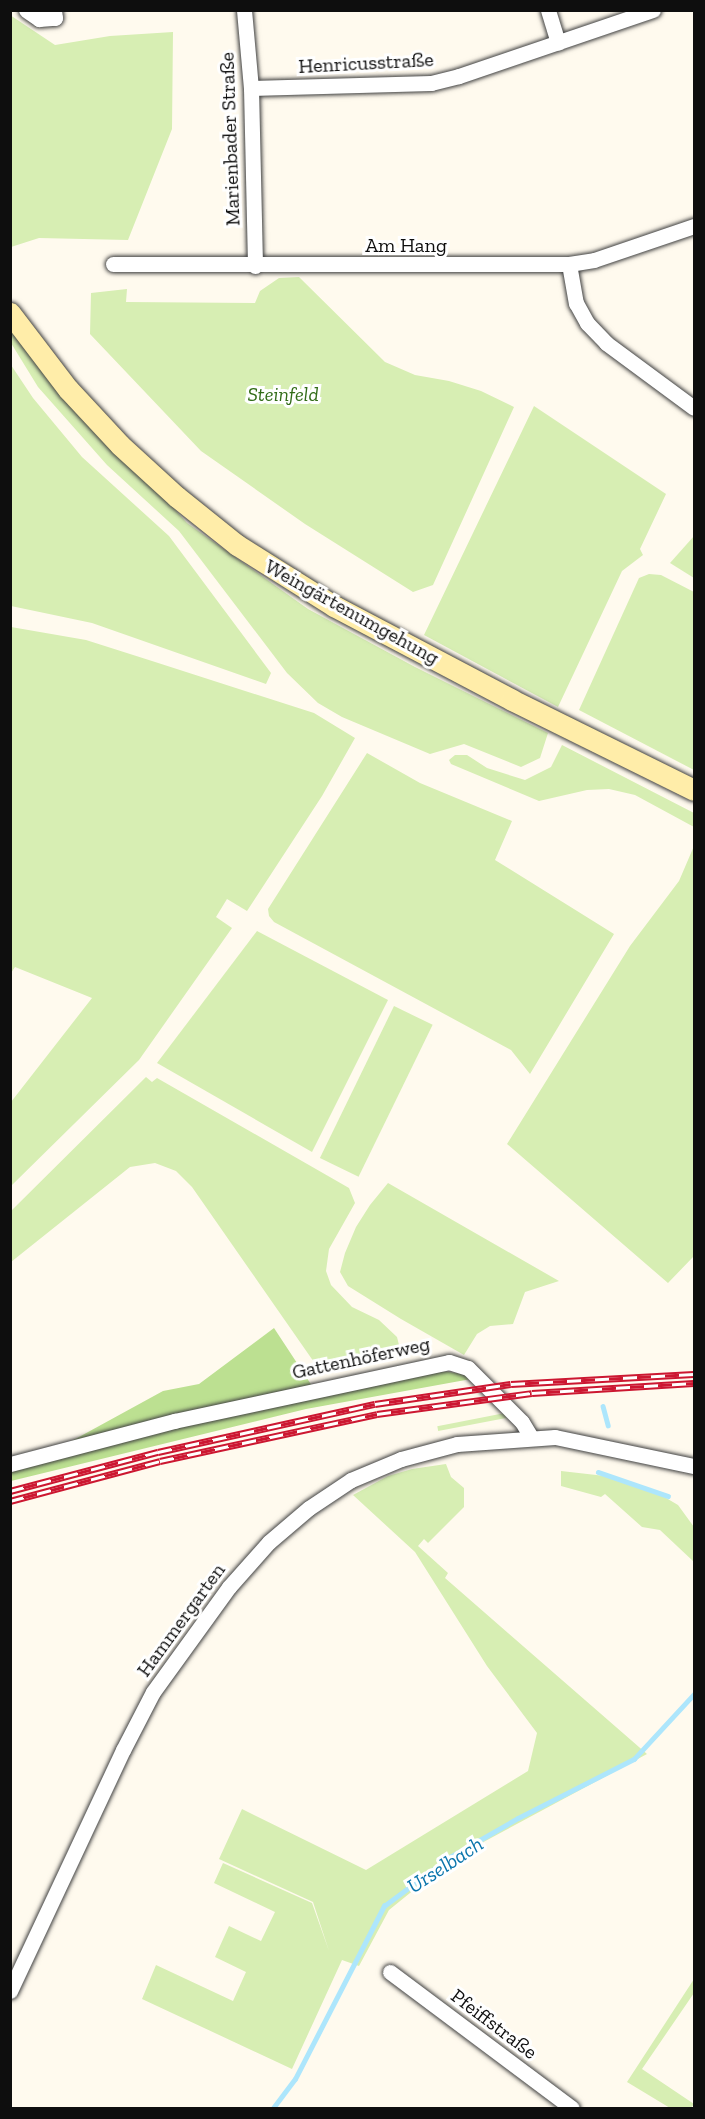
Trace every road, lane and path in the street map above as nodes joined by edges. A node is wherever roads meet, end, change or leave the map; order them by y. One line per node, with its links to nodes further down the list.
1 (26, 10): 2 (street)
2 (54, 10)
3 (244, 10): 7 (street, Marienbader Straße)
4 (548, 10): 6 (street)
5 (653, 10): 6 (street, Henricusstraße)
6 (558, 43): 7 (street, Henricusstraße)
7 (251, 88): 11 (street, Marienbader Straße)
8 (694, 226): 10 (street, Am Hang)
9 (113, 264): 11 (street, Am Hang)
10 (569, 264): 11 (street, Am Hang); 13 (street)
11 (255, 266)
12 (10, 314): 14 (main road, Weingärtenumgehung)
13 (694, 408)
14 (694, 790)
15 (531, 1437): 16 (street, Gattenhöferweg); 17 (street); 19 (street, Hammergarten)
16 (10, 1464)
17 (694, 1466)
18 (390, 1972): 20 (street, Pfeiffstraße)
19 (10, 1991)
20 (572, 2109)

